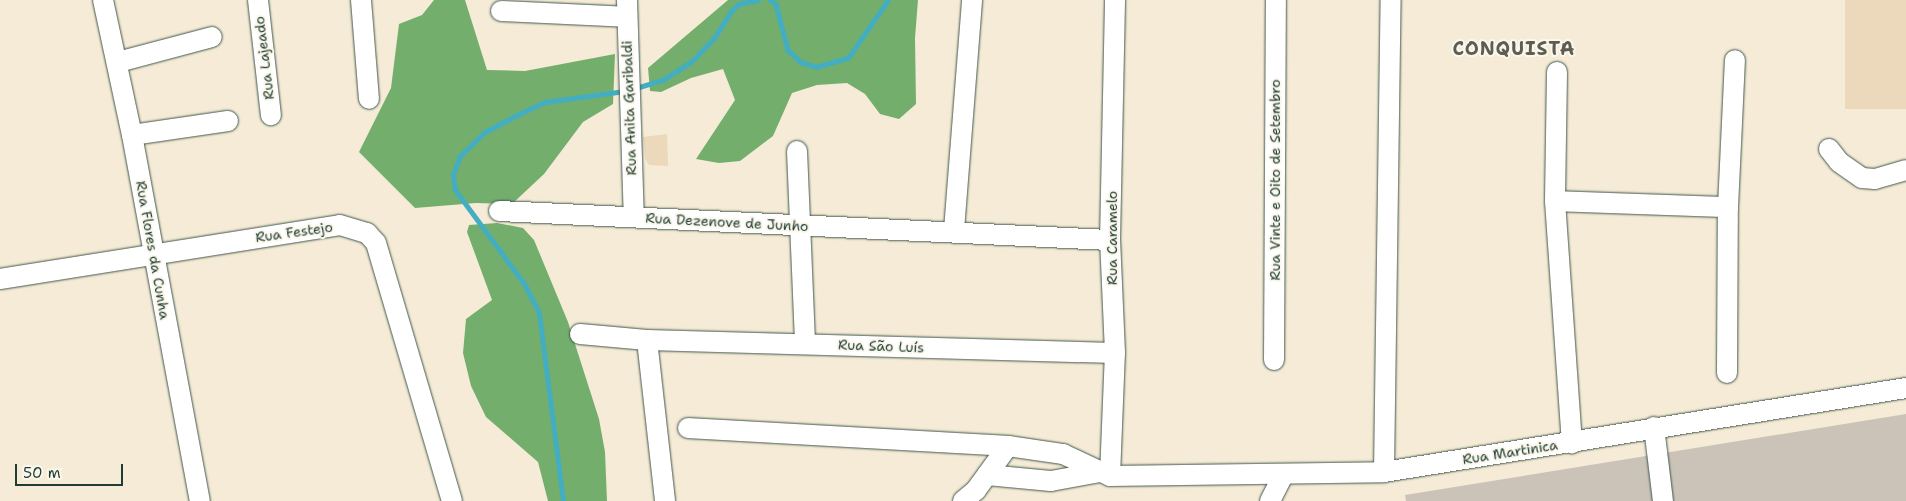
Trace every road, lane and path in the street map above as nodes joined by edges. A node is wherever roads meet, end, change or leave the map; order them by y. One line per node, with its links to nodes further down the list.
1 (103, 0): 12 (street, Rua Flores da Cunha)
2 (258, 0): 15 (street, Rua Lajeado)
3 (361, 0): 14 (street)
4 (972, 0): 26 (street)
5 (1115, 0): 27 (street, Rua Caramelo)
6 (1276, 0): 34 (street, Rua Vinte e Oito de Setembro)
7 (1391, 0): 41 (street)
8 (626, 8): 9 (street); 24 (street, Rua Anita Garibaldi)
9 (501, 10)
10 (212, 37): 12 (street)
11 (1735, 60): 22 (street)
12 (118, 62): 17 (street, Rua Flores da Cunha)
13 (1557, 72): 21 (street)
14 (369, 100)
15 (271, 115)
16 (228, 121): 17 (street)
17 (132, 135): 28 (street, Rua Flores da Cunha)
18 (1829, 149): 20 (street)
19 (797, 151): 25 (street)
20 (1906, 170)
21 (1555, 201): 22 (street); 39 (street)
22 (1728, 207): 35 (street)
23 (499, 211): 24 (street, Rua Dezenove de Junho)
24 (634, 216): 25 (street, Rua Dezenove de Junho)
25 (802, 227): 26 (street, Rua Dezenove de Junho); 32 (street)
26 (954, 230): 27 (street, Rua Dezenove de Junho)
27 (1110, 240): 33 (street, Rua Caramelo)
28 (152, 253): 29 (street, Rua Festejo); 45 (street, Rua Flores da Cunha); 46 (street, Rua Festejo)
29 (0, 279)
30 (580, 334): 31 (street, Rua São Luís)
31 (647, 340): 32 (street, Rua São Luís); 47 (street)
32 (805, 344): 33 (street, Rua São Luís)
33 (1115, 354): 42 (street, Rua Caramelo)
34 (1274, 360)
35 (1727, 373)
36 (1906, 388): 37 (street, Rua Martinica)
37 (1654, 427): 39 (street, Rua Martinica); 49 (street)
38 (688, 428): 40 (street)
39 (1572, 442): 41 (street, Rua Martinica)
40 (1008, 446): 42 (street); 44 (street)
41 (1384, 472): 43 (street, Rua Martinica)
42 (1105, 474): 43 (street, Rua Martinica); 44 (street, Rua Martinica)
43 (1284, 474): 48 (street)
44 (976, 492)
45 (200, 501)
46 (452, 501)
47 (665, 501)
48 (1270, 501)
49 (1663, 501)

